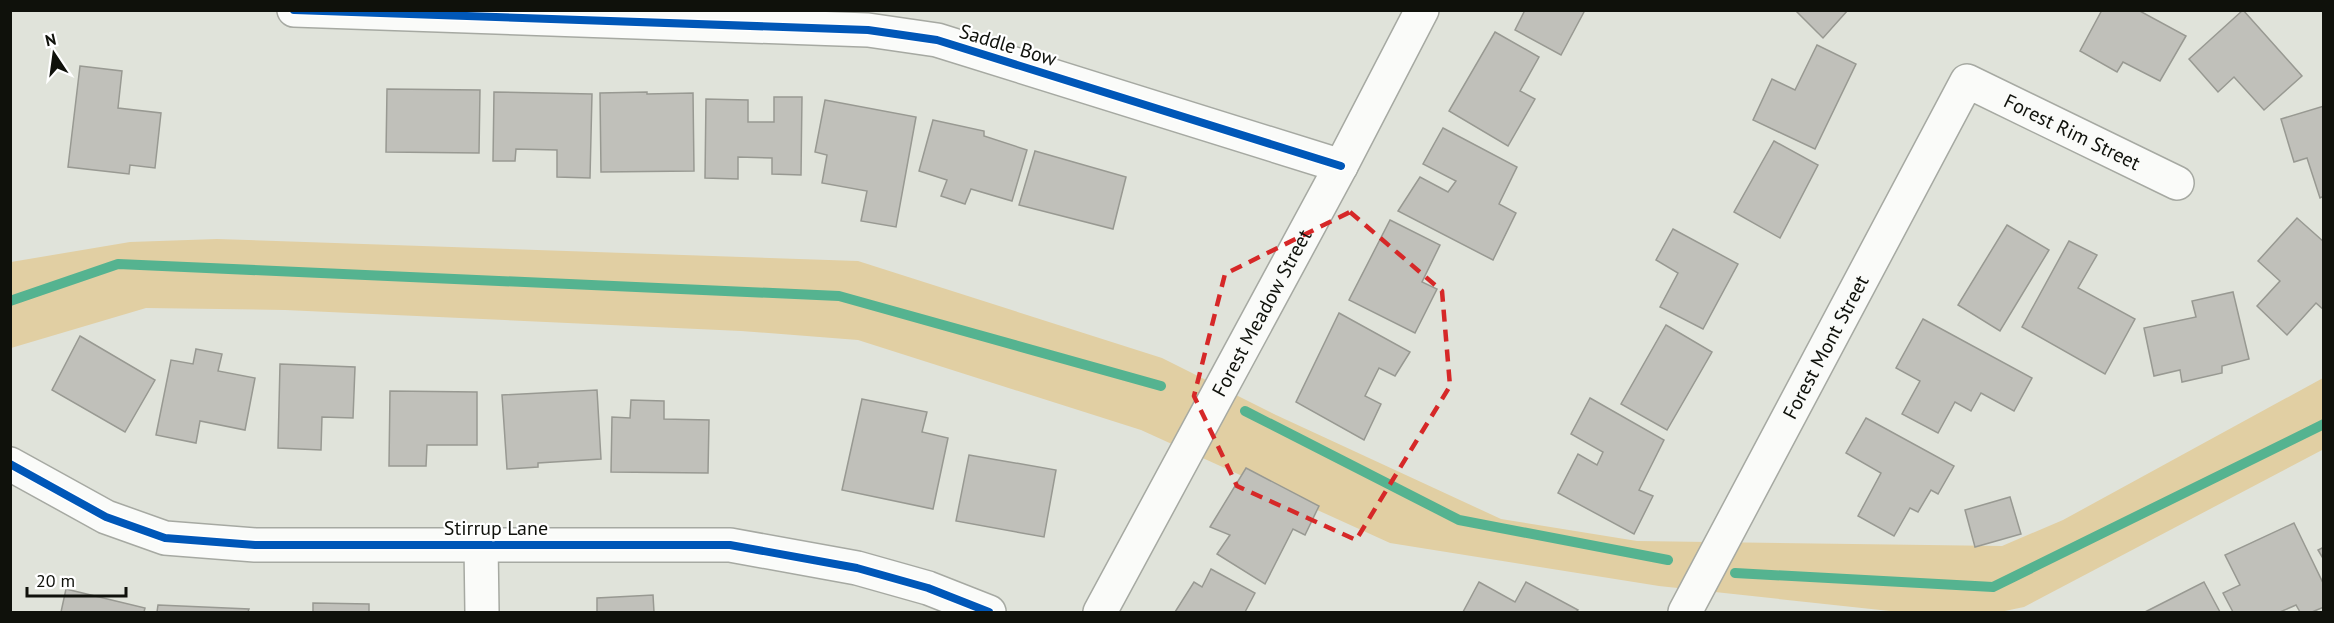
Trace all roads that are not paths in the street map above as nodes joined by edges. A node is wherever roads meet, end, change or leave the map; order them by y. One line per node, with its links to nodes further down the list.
1 (294, 10): 3 (street, Saddle Bow)
2 (1422, 10): 6 (street, Forest Meadow Street)
3 (416, 13): 4 (street, Saddle Bow)
4 (903, 22): 6 (street, Saddle Bow)
5 (1967, 81): 7 (street, Forest Rim Street); 13 (street, Forest Mont Street)
6 (1341, 166): 12 (street, Forest Meadow Street)
7 (2177, 183)
8 (10, 464): 9 (street, Stirrup Lane)
9 (481, 544): 10 (street); 11 (street, Stirrup Lane)
10 (482, 612)
11 (989, 612)
12 (1100, 612)
13 (1686, 612)

